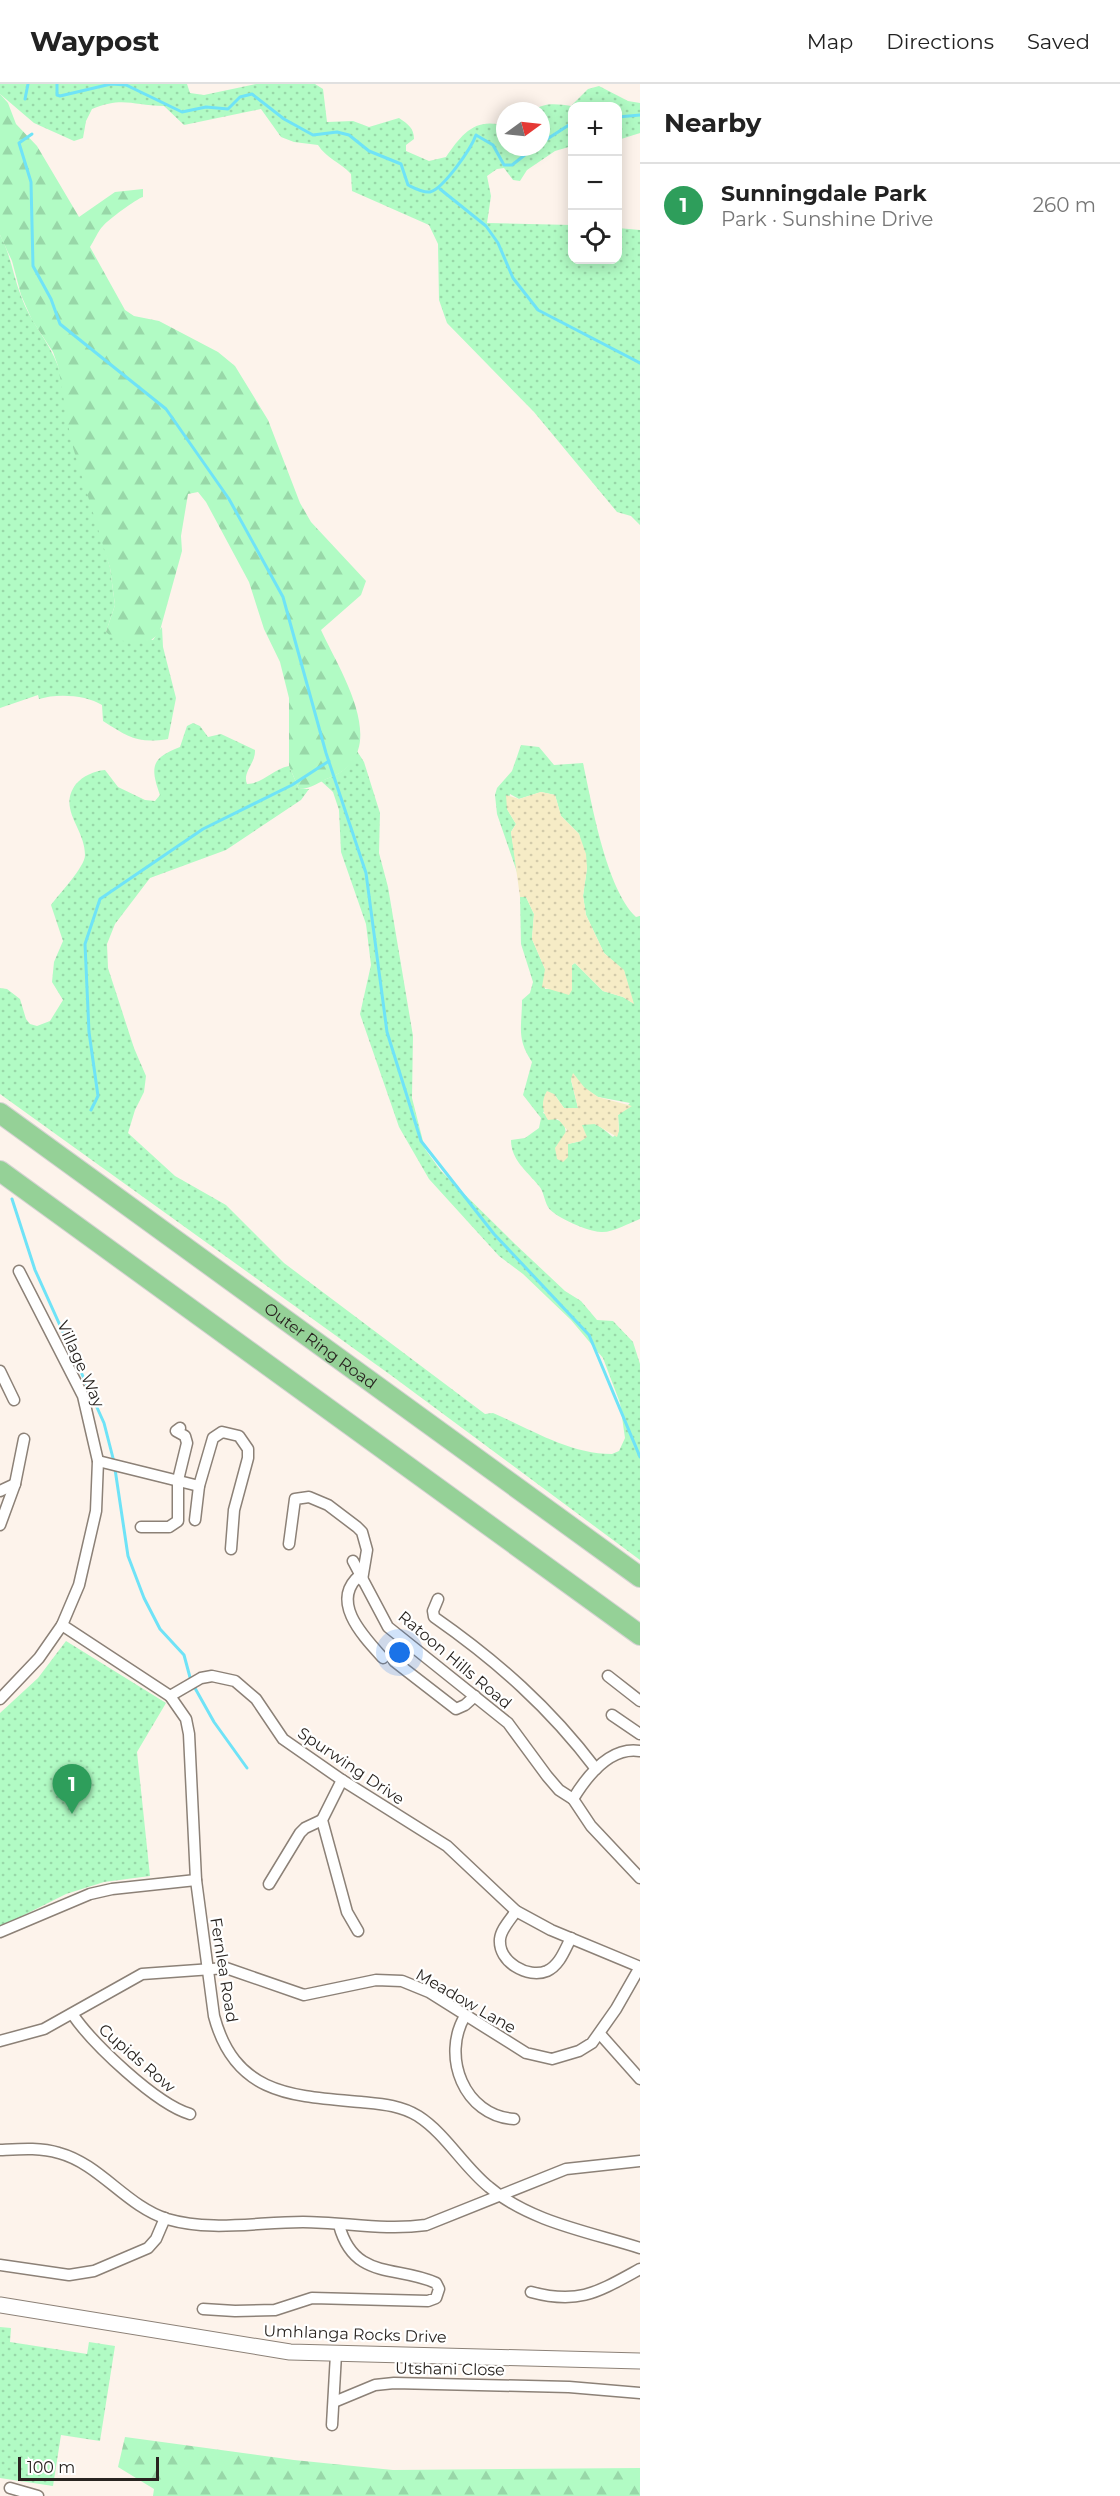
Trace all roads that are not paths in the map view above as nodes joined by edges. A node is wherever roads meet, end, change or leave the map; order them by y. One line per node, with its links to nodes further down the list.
1 (0, 1113): 20 (highway, Outer Ring Road)
2 (0, 1172): 23 (highway)
3 (19, 1271): 8 (street, Village Way)
4 (0, 1371): 5 (street)
5 (14, 1400)
6 (180, 1428): 9 (street)
7 (24, 1438): 10 (street)
8 (98, 1461): 9 (street); 22 (street, Village Way)
9 (178, 1480): 11 (street); 15 (street)
10 (15, 1484): 12 (street); 14 (street)
11 (199, 1486): 13 (street); 17 (street)
12 (0, 1491)
13 (195, 1520)
14 (0, 1525)
15 (141, 1527)
16 (289, 1544): 19 (street)
17 (231, 1549)
18 (353, 1562): 19 (street, Ratoon Hills Road)
19 (361, 1577): 26 (street, Ratoon Hills Road); 26 (street)
20 (640, 1577)
21 (438, 1599): 32 (street)
22 (62, 1625): 25 (street, Fernlea Road); 27 (street, Village Way)
23 (640, 1635)
24 (608, 1676): 28 (street)
25 (170, 1696): 33 (street, Spurwing Drive); 37 (street, Fernlea Road)
26 (474, 1696): 34 (street, Ratoon Hills Road)
27 (0, 1699)
28 (640, 1701)
29 (612, 1715): 30 (street)
30 (640, 1734)
31 (640, 1750): 32 (street)
32 (596, 1769): 34 (street)
33 (342, 1780): 35 (street); 39 (street, Spurwing Drive)
34 (573, 1799): 36 (street, Ratoon Hills Road)
35 (322, 1820): 38 (street); 40 (street)
36 (640, 1878)
37 (196, 1880): 41 (street); 44 (street, Fernlea Road)
38 (269, 1884)
39 (516, 1911): 42 (street, Spurwing Drive); 42 (street)
40 (358, 1931)
41 (0, 1932)
42 (571, 1938): 43 (street, Spurwing Drive)
43 (640, 1967): 47 (street, Meadow Lane)
44 (207, 1968): 45 (street, Meadow Lane); 46 (street, Meadow Lane); 54 (street, Fernlea Road)
45 (73, 2015): 48 (street, Meadow Lane); 50 (street, Cupids Row)
46 (465, 2016): 47 (street, Meadow Lane); 51 (street)
47 (600, 2034): 49 (street)
48 (0, 2041)
49 (640, 2079)
50 (190, 2114)
51 (514, 2119)
52 (0, 2150): 55 (street)
53 (640, 2161): 54 (street)
54 (502, 2196): 56 (street); 57 (street, Fernlea Road)
55 (165, 2218): 56 (street); 58 (street)
56 (339, 2224): 62 (street)
57 (640, 2248)
58 (0, 2265)
59 (640, 2269): 60 (street)
60 (531, 2292)
61 (0, 2305): 63 (main road, Umhlanga Rocks Drive)
62 (203, 2309)
63 (336, 2354): 64 (main road, Umhlanga Rocks Drive); 66 (street)
64 (640, 2361)
65 (640, 2393): 66 (street, Utshani Close)
66 (334, 2402): 67 (street)
67 (332, 2425)
68 (10, 2488): 69 (street)
69 (38, 2496)

